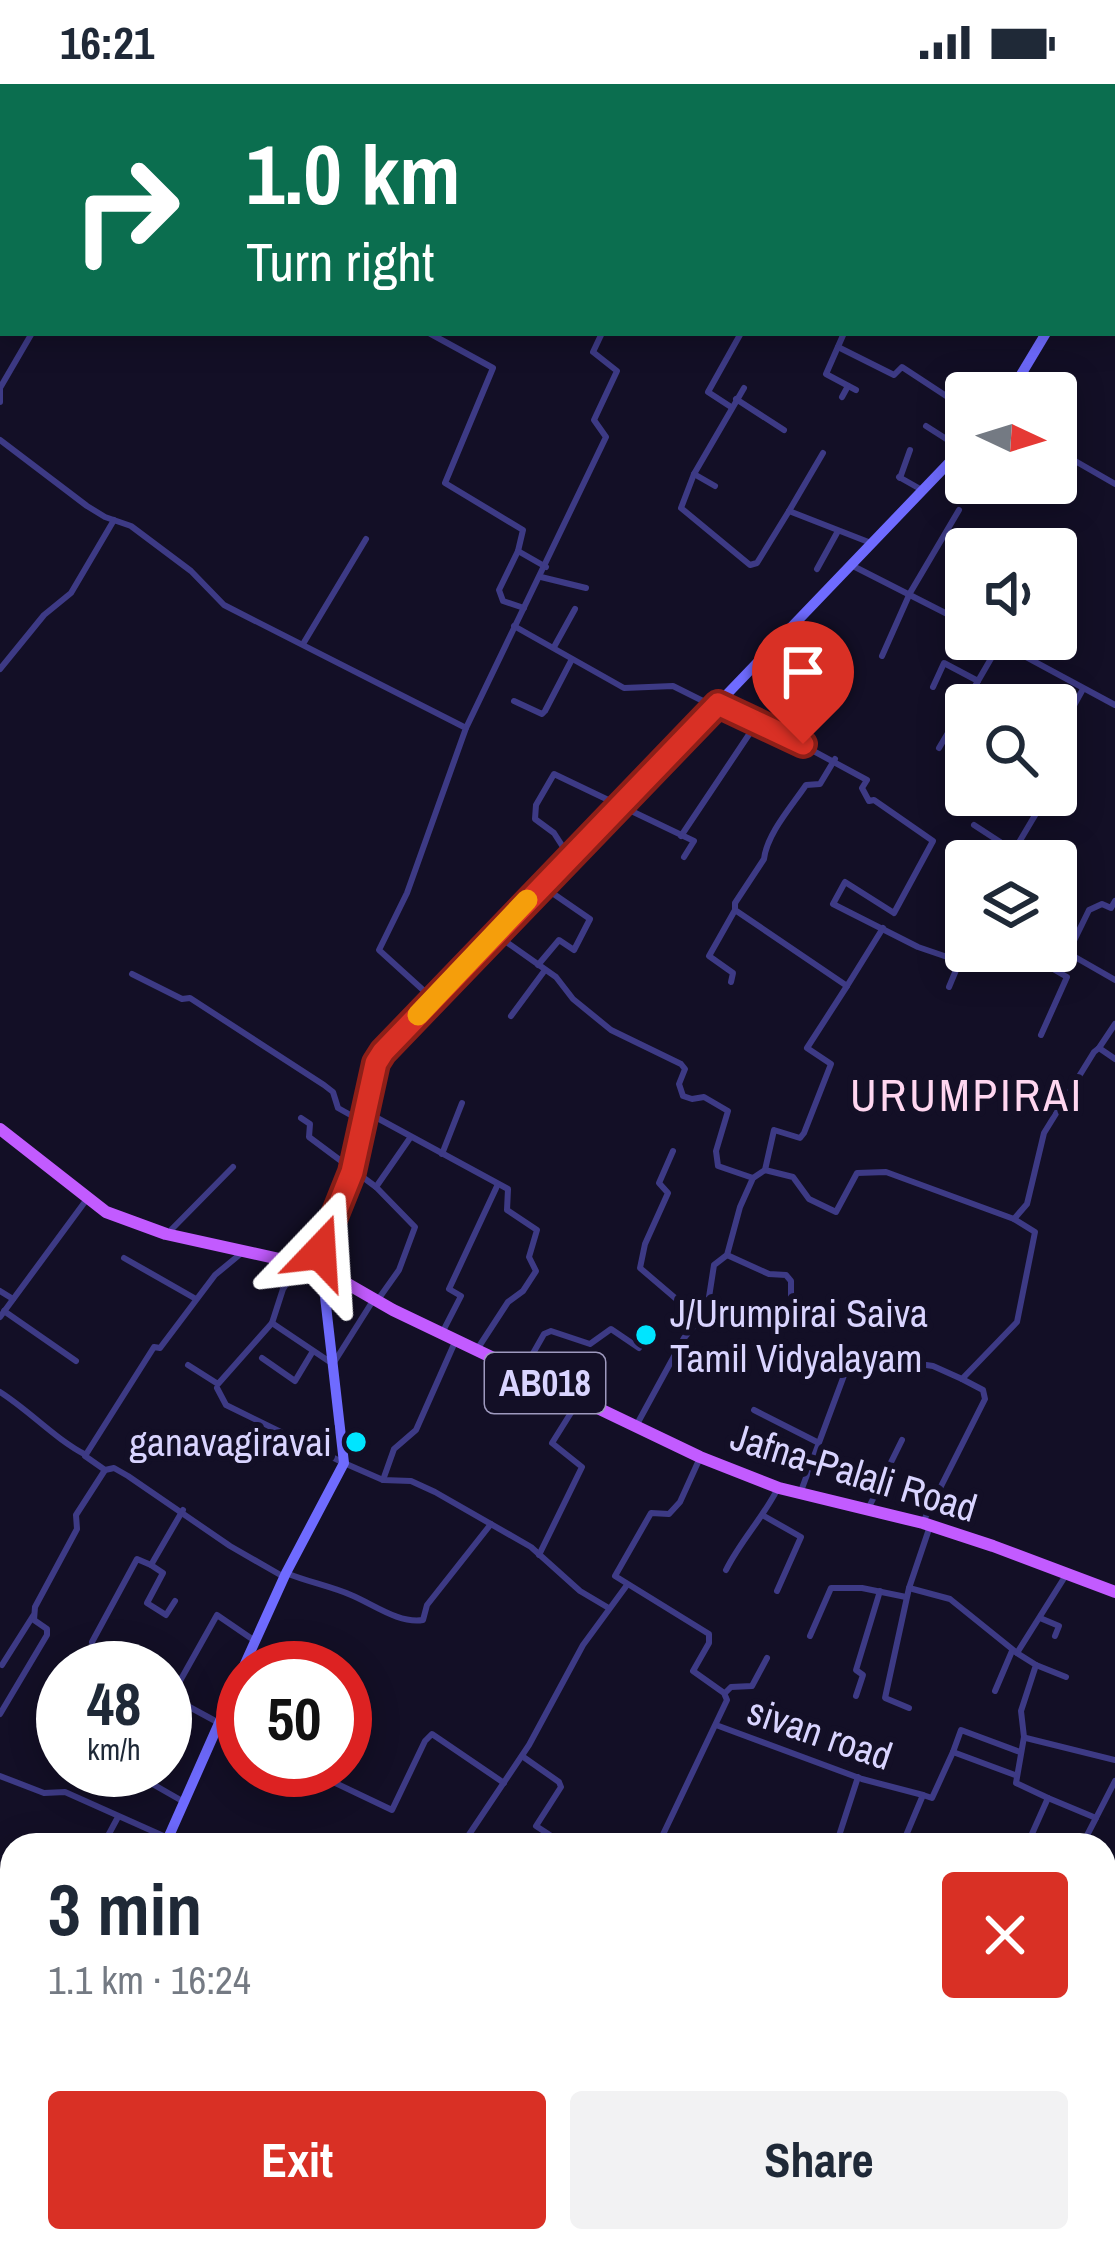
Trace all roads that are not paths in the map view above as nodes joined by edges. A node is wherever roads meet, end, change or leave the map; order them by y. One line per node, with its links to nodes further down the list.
1 (30, 336): 9 (street)
2 (434, 336): 33 (street)
3 (601, 336): 35 (street)
4 (739, 336): 14 (street)
5 (843, 336): 7 (street)
6 (1042, 336): 8 (main road)
7 (838, 346): 11 (street); 12 (street)
8 (1022, 372)
9 (0, 388): 13 (street)
10 (744, 388): 14 (street)
11 (945, 395)
12 (842, 397)
13 (0, 402)
14 (734, 403): 16 (street); 23 (street)
15 (926, 426): 17 (street)
16 (784, 430)
17 (945, 436)
18 (0, 440): 29 (street)
19 (910, 450): 26 (street)
20 (823, 453): 28 (street)
21 (1077, 463): 24 (street)
22 (945, 466): 26 (main road)
23 (694, 474): 25 (street); 28 (street)
24 (1115, 484)
25 (715, 486)
26 (922, 490): 32 (main road)
27 (959, 510): 39 (street)
28 (790, 512): 30 (street)
29 (114, 520): 44 (street); 48 (street)
30 (838, 531): 32 (street); 36 (street)
31 (367, 539): 44 (street)
32 (871, 543): 34 (main road)
33 (518, 551): 35 (street); 40 (street)
34 (850, 565): 39 (street); 56 (main road)
35 (546, 567): 37 (street)
36 (817, 569)
37 (541, 577): 38 (street); 40 (street)
38 (586, 588)
39 (910, 593): 42 (street); 46 (street)
40 (524, 608): 43 (street)
41 (575, 609): 45 (street)
42 (945, 612)
43 (514, 626): 45 (street); 58 (street)
44 (303, 645): 58 (street)
45 (554, 647): 47 (street)
46 (882, 656)
47 (572, 661): 53 (street); 56 (street)
48 (0, 669)
49 (978, 681): 50 (street); 51 (street); 52 (street)
50 (976, 684)
51 (933, 687)
52 (1083, 689): 54 (street); 55 (street)
53 (514, 700)
54 (1077, 700)
55 (1115, 705)
56 (717, 706): 57 (street); 62 (main road)
57 (758, 721): 61 (street); 64 (street)
58 (466, 728): 84 (street)
59 (945, 738): 60 (street)
60 (939, 748)
61 (835, 760): 70 (street); 71 (street)
62 (617, 807): 64 (street); 66 (main road); 66 (street)
63 (974, 825): 65 (street)
64 (681, 836): 67 (street)
65 (997, 840)
66 (580, 845): 68 (main road)
67 (684, 857)
68 (542, 885): 72 (main road); 76 (street)
69 (1115, 901): 73 (street)
70 (736, 910): 81 (street); 82 (street)
71 (883, 928): 74 (street); 82 (street)
72 (495, 934): 76 (street); 84 (main road)
73 (1077, 935)
74 (945, 956)
75 (1077, 958): 80 (street)
76 (541, 968): 85 (street); 100 (street)
77 (955, 972): 83 (street)
78 (1059, 972): 87 (street)
79 (132, 974): 91 (street)
80 (1115, 980)
81 (730, 982)
82 (848, 986): 98 (street)
83 (949, 987)
84 (433, 999): 91 (main road)
85 (511, 1016)
86 (1115, 1024): 88 (street)
87 (1041, 1035)
88 (1099, 1048): 89 (street); 104 (street)
89 (1115, 1059)
90 (462, 1103): 96 (street)
91 (364, 1116): 94 (street); 99 (main road)
92 (302, 1118): 99 (street)
93 (0, 1129): 103 (main road, Jafna-Palali Road / AB018)
94 (410, 1138): 96 (street); 102 (street)
95 (673, 1151): 116 (street)
96 (442, 1154): 101 (street)
97 (233, 1167): 105 (street)
98 (764, 1170): 100 (street); 104 (street)
99 (352, 1172): 102 (street); 110 (main road)
100 (753, 1178): 107 (street)
101 (498, 1184): 119 (street); 121 (street)
102 (376, 1187): 114 (street)
103 (88, 1198): 105 (main road, Jafna-Palali Road / AB018); 112 (street)
104 (1014, 1219): 128 (street)
105 (166, 1234): 106 (main road, Jafna-Palali Road / AB018)
106 (244, 1251): 109 (main road, Jafna-Palali Road / AB018); 113 (street)
107 (727, 1255): 116 (street); 117 (street)
108 (124, 1258): 113 (street)
109 (300, 1264): 110 (main road, Jafna-Palali Road / AB018); 118 (street)
110 (320, 1268): 114 (main road, Jafna-Palali Road / AB018); 125 (main road)
111 (0, 1291): 112 (street)
112 (13, 1299): 115 (street)
113 (196, 1299): 136 (street)
114 (375, 1300): 119 (main road, Jafna-Palali Road / AB018); 125 (street)
115 (2, 1314): 124 (street)
116 (704, 1315): 133 (street)
117 (822, 1319)
118 (272, 1323): 122 (street); 126 (street)
119 (449, 1337): 121 (main road, Jafna-Palali Road / AB018); 140 (street)
120 (639, 1348): 127 (street)
121 (477, 1349): 127 (main road, Jafna-Palali Road / AB018)
122 (314, 1351): 123 (street); 125 (street)
123 (262, 1358)
124 (76, 1361)
125 (333, 1364): 138 (main road)
126 (188, 1365)
127 (523, 1372): 131 (main road, Jafna-Palali Road / AB018)
128 (962, 1379): 135 (street); 147 (street)
129 (217, 1388): 138 (street)
130 (0, 1392): 136 (street)
131 (580, 1399): 133 (main road, Jafna-Palali Road / AB018); 148 (street)
132 (754, 1411): 135 (street)
133 (636, 1426): 137 (main road, Jafna-Palali Road / AB018)
134 (902, 1440): 144 (street)
135 (817, 1442): 142 (street)
136 (86, 1455): 139 (street)
137 (700, 1456): 141 (main road, Jafna-Palali Road / AB018); 153 (street)
138 (344, 1463): 140 (street); 152 (main road)
139 (105, 1470): 143 (street); 161 (street)
140 (383, 1480): 146 (street)
141 (778, 1488): 142 (main road, Jafna-Palali Road / AB018); 145 (street)
142 (800, 1494): 144 (main road, Jafna-Palali Road / AB018)
143 (183, 1510): 149 (street); 152 (street)
144 (868, 1510): 147 (main road, Jafna-Palali Road / AB018)
145 (764, 1516): 150 (street); 155 (street)
146 (491, 1524): 148 (street); 152 (street)
147 (926, 1524): 151 (main road, Jafna-Palali Road / AB018); 154 (street)
148 (539, 1555): 160 (street)
149 (151, 1565): 159 (street); 165 (street)
150 (726, 1570)
151 (1068, 1572): 157 (main road, Jafna-Palali Road / AB018); 162 (street)
152 (285, 1575): 167 (main road)
153 (627, 1584): 160 (street); 175 (street)
154 (909, 1588): 158 (street); 168 (street)
155 (778, 1591)
156 (880, 1591): 158 (street); 163 (street); 176 (street)
157 (1115, 1592)
158 (905, 1598): 177 (street)
159 (176, 1601)
160 (608, 1607): 184 (street)
161 (33, 1616): 171 (street); 178 (street)
162 (1040, 1618): 164 (street); 168 (street)
163 (810, 1636)
164 (1054, 1636)
165 (93, 1641)
166 (254, 1641): 170 (street)
167 (255, 1641)
168 (1014, 1652): 172 (street); 174 (street)
169 (766, 1658): 175 (street)
170 (192, 1660)
171 (2, 1665)
172 (1036, 1665): 173 (street); 181 (street)
173 (1066, 1677)
174 (995, 1691)
175 (724, 1693): 179 (street)
176 (856, 1696)
177 (909, 1708)
178 (0, 1714)
179 (716, 1725): 188 (street, sivan road); 203 (street)
180 (216, 1730): 195 (main road)
181 (1024, 1737): 183 (street); 185 (street)
182 (953, 1752): 183 (street); 186 (street); 191 (street)
183 (1020, 1752): 186 (street)
184 (522, 1756): 190 (street); 202 (street)
185 (1115, 1760)
186 (1015, 1775): 194 (street)
187 (0, 1776): 196 (street)
188 (858, 1777): 191 (street, sivan road); 204 (street)
189 (1115, 1781): 197 (street)
190 (504, 1783): 193 (street); 201 (street)
191 (923, 1796): 205 (street, sivan road)
192 (175, 1797): 195 (street)
193 (365, 1797)
194 (1048, 1798): 197 (street); 206 (street)
195 (184, 1802): 200 (main road)
196 (118, 1816): 198 (street); 199 (street)
197 (1096, 1818): 207 (street)
198 (109, 1833)
199 (149, 1833)
200 (170, 1833)
201 (470, 1833)
202 (547, 1833)
203 (664, 1833)
204 (840, 1833)
205 (907, 1833)
206 (1032, 1833)
207 (1088, 1833)

